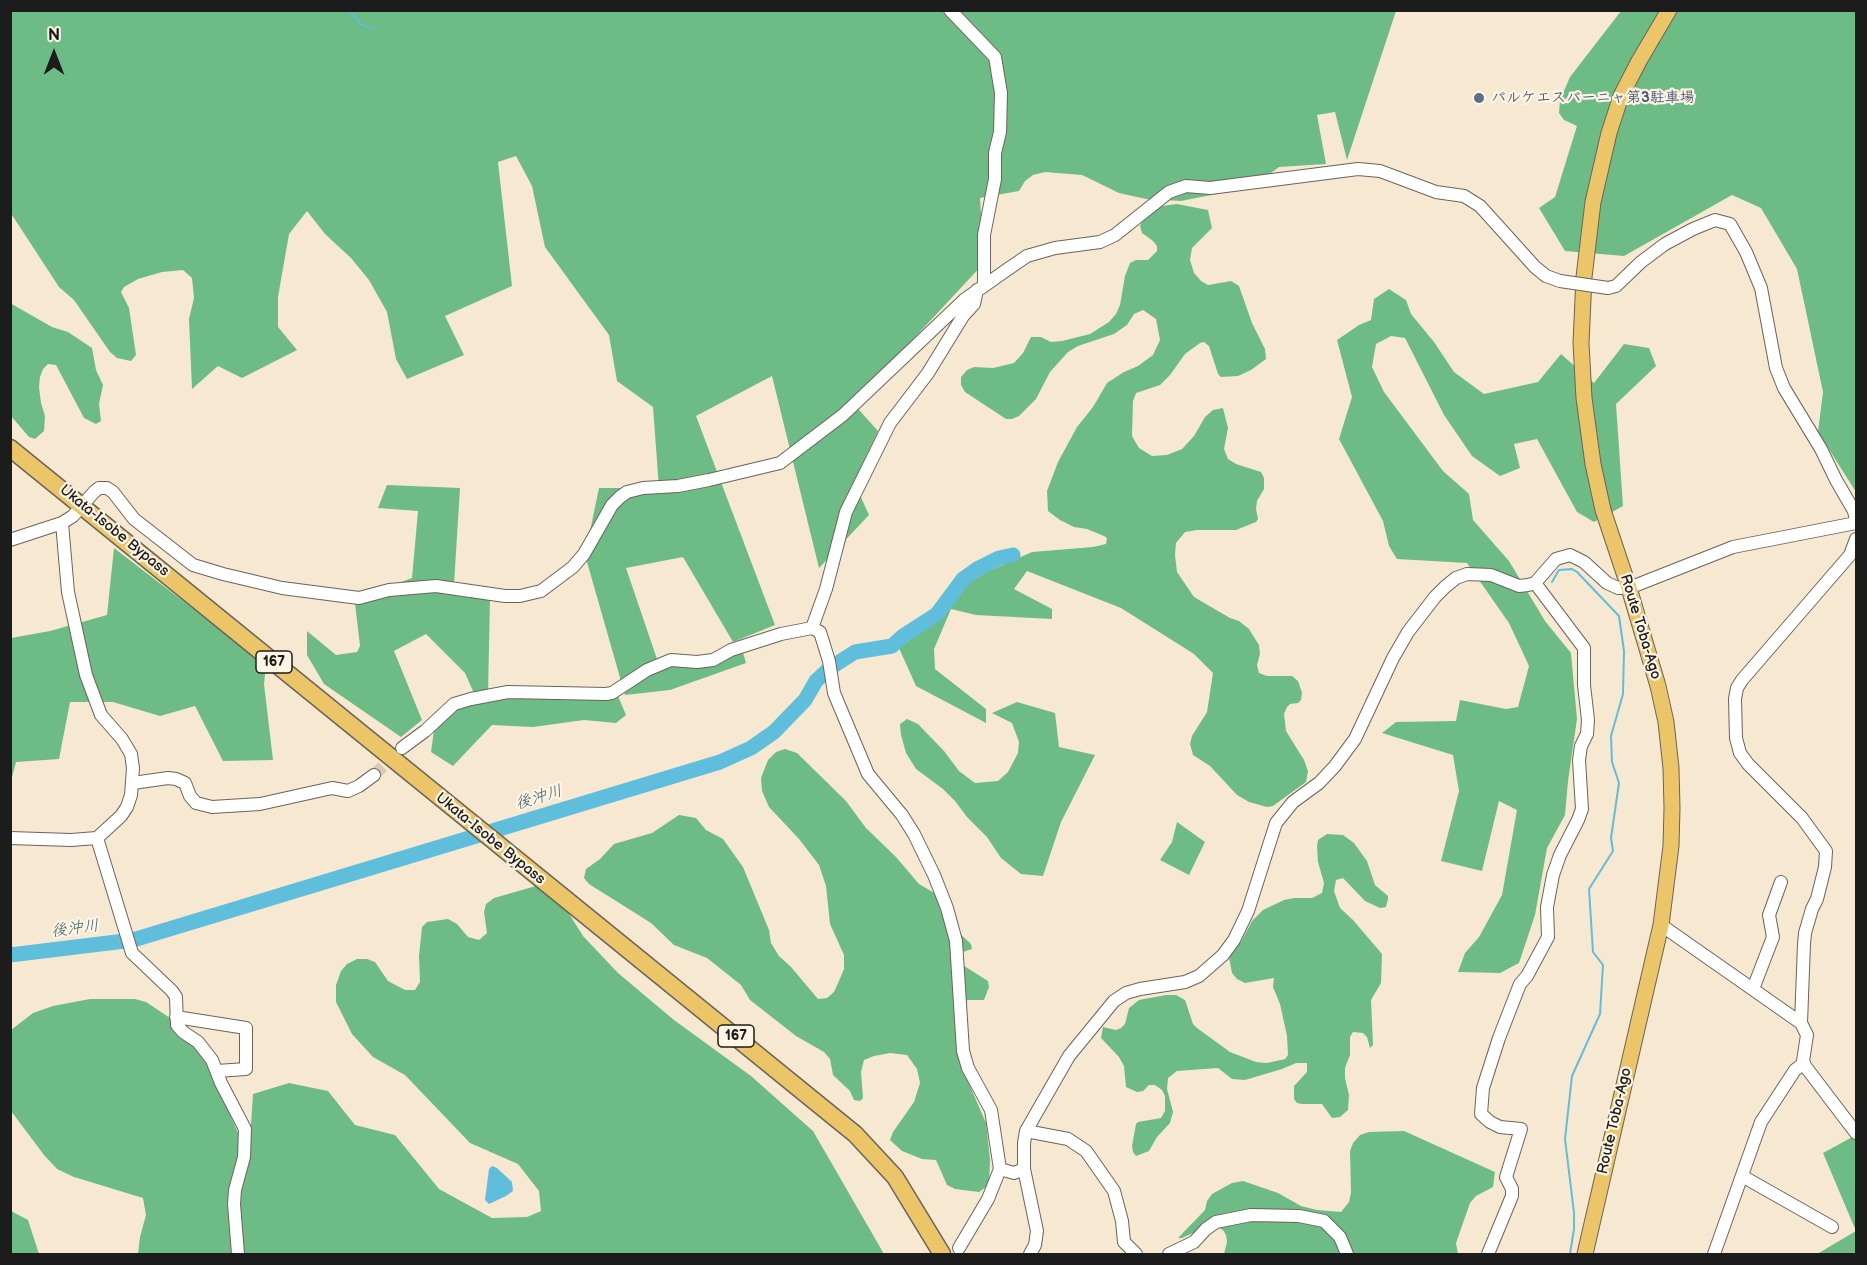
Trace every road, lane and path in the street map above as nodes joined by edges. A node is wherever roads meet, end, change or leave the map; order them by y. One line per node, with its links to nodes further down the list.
1 (950, 10): 3 (street)
2 (1669, 10): 11 (main road, Route Toba-Ago)
3 (981, 288): 5 (street); 6 (street, bridge); 12 (street)
4 (10, 448): 5 (highway, Ukata-Isobe Bypass / 167)
5 (83, 506): 7 (street); 33 (highway, Ukata-Isobe Bypass / 167)
6 (1857, 522): 11 (street)
7 (62, 523): 9 (street); 15 (street)
8 (1857, 539): 22 (street)
9 (10, 540)
10 (1535, 583): 11 (street); 25 (street); 38 (street)
11 (1629, 588): 19 (main road, Route Toba-Ago)
12 (812, 628): 13 (street); 27 (street)
13 (402, 748)
14 (374, 775): 15 (street)
15 (133, 783): 17 (street)
16 (10, 838): 17 (street)
17 (97, 838): 21 (street)
18 (1781, 882): 20 (street)
19 (1661, 925): 20 (street); 39 (main road, Route Toba-Ago)
20 (1753, 989): 22 (street)
21 (176, 1017): 24 (street); 24 (street)
22 (1801, 1023): 23 (street)
23 (1804, 1063): 26 (street); 29 (street)
24 (217, 1071): 32 (street)
25 (1026, 1131): 28 (street); 35 (street)
26 (1857, 1133)
27 (1000, 1169): 28 (street); 31 (street)
28 (1024, 1169): 34 (street)
29 (1742, 1176): 30 (street); 40 (street)
30 (1832, 1227)
31 (959, 1248)
32 (238, 1254)
33 (942, 1254)
34 (1030, 1254)
35 (1136, 1254)
36 (1169, 1254): 37 (street)
37 (1347, 1254)
38 (1488, 1254)
39 (1585, 1254)
40 (1714, 1254)

